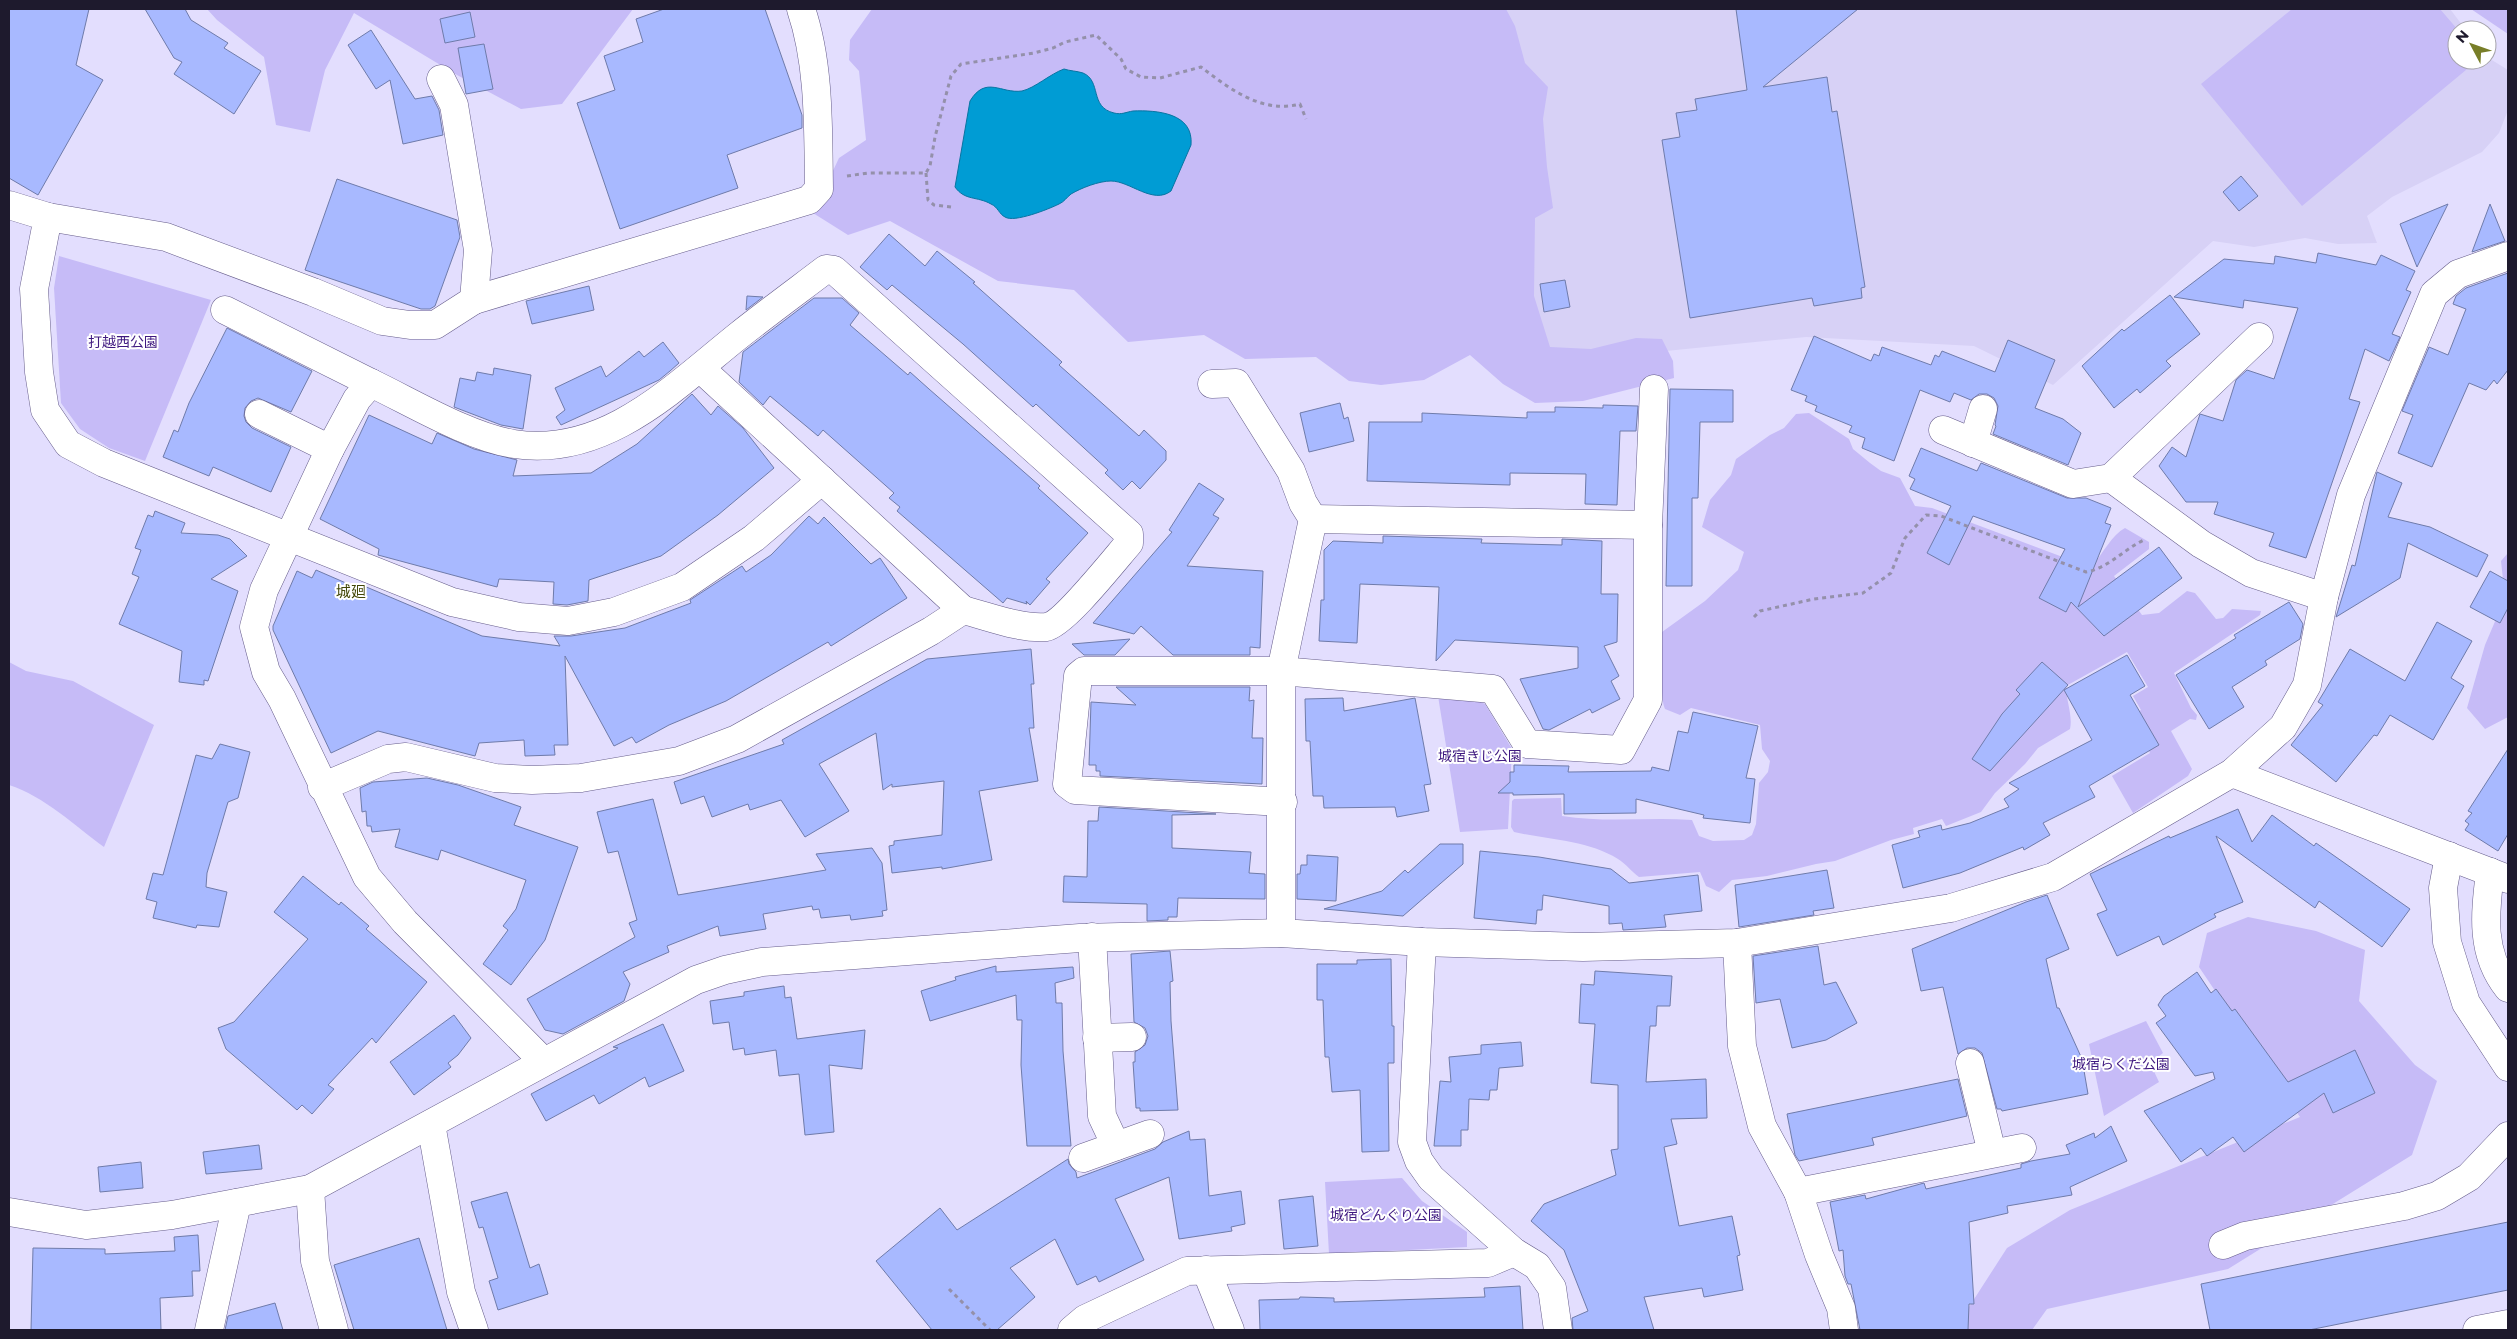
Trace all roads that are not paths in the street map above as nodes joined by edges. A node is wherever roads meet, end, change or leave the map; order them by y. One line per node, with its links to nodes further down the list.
1 (801, 9): 6 (street)
2 (441, 79): 6 (street)
3 (9, 205): 4 (street)
4 (48, 218): 6 (street); 22 (street)
5 (2508, 256): 23 (street)
6 (474, 300)
7 (226, 310): 10 (street)
8 (2259, 337): 18 (street)
9 (700, 368): 10 (street); 19 (street); 24 (street)
10 (371, 383): 17 (street)
11 (1212, 384): 20 (street)
12 (1654, 389): 21 (street)
13 (1983, 409): 16 (street)
14 (259, 414): 17 (street)
15 (1943, 430): 16 (street)
16 (1973, 443): 18 (street)
17 (330, 449): 22 (street)
18 (2111, 478): 23 (street)
19 (822, 480): 22 (street); 24 (street)
20 (1313, 520): 21 (street); 25 (street)
21 (1648, 525): 25 (street)
22 (290, 537): 27 (street)
23 (2324, 597): 26 (street)
24 (963, 610): 27 (street)
25 (1281, 671): 28 (street); 28 (street)
26 (2232, 773): 29 (street); 34 (street)
27 (322, 787): 38 (street)
28 (1283, 802): 31 (street)
29 (2449, 856): 30 (street); 40 (street)
30 (2499, 875): 35 (street)
31 (1281, 933): 32 (street); 33 (street)
32 (1092, 937): 37 (street); 38 (street)
33 (1422, 942): 34 (street); 53 (street)
34 (1737, 943): 49 (street)
35 (2508, 988)
36 (1132, 1037): 37 (street)
37 (1098, 1038): 44 (street)
38 (543, 1061): 41 (street)
39 (1970, 1063): 46 (street)
40 (2508, 1067)
41 (431, 1124): 48 (street); 58 (street)
42 (1150, 1134): 44 (street)
43 (2508, 1136): 52 (street)
44 (1116, 1146): 47 (street)
45 (2022, 1148): 46 (street)
46 (1992, 1153): 49 (street)
47 (1083, 1158)
48 (310, 1189): 50 (street); 57 (street)
49 (1798, 1192): 62 (street)
50 (237, 1203): 51 (street); 56 (street)
51 (9, 1212)
52 (2223, 1244)
53 (1514, 1252): 54 (street); 61 (street)
54 (1206, 1270): 59 (street); 60 (street)
55 (2508, 1324): 63 (street)
56 (209, 1330)
57 (334, 1330)
58 (474, 1330)
59 (1072, 1330)
60 (1230, 1330)
61 (1558, 1330)
62 (1844, 1330)
63 (2477, 1330)

